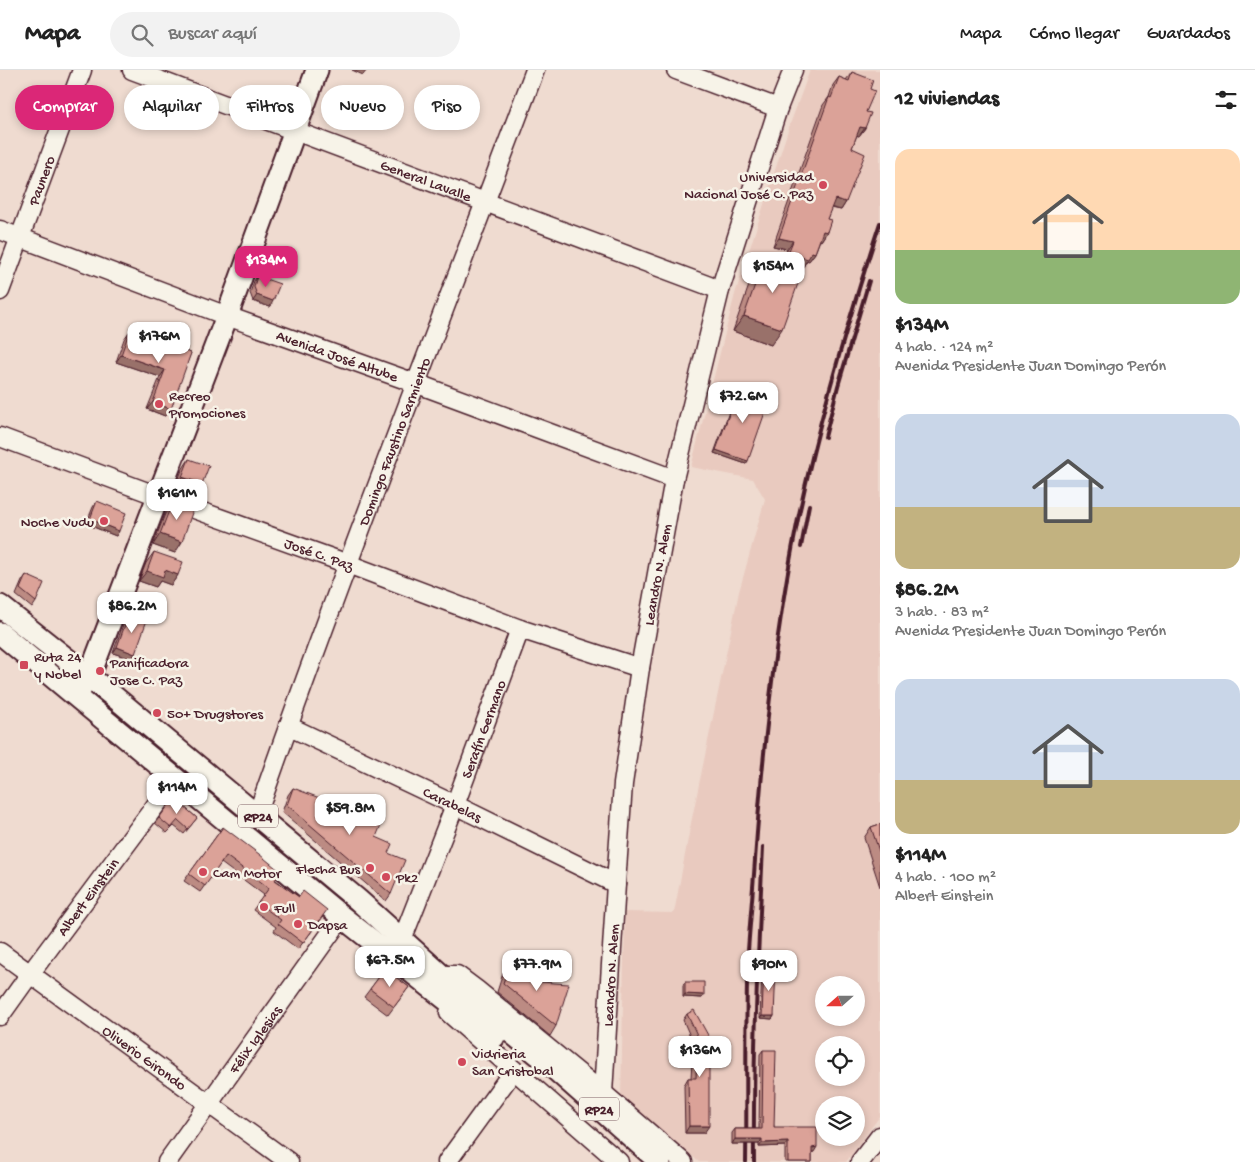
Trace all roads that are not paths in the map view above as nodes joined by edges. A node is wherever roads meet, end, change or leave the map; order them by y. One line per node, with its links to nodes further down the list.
1 (82, 70): 11 (street, Paunero)
2 (132, 70): 8 (street, General Lavalle)
3 (317, 70): 8 (main road)
4 (535, 70): 9 (street, Domingo Faustino Sarmiento)
5 (676, 70): 7 (street)
6 (793, 70): 7 (street, Leandro N. Alem)
7 (778, 108): 12 (street, Leandro N. Alem)
8 (294, 131): 9 (street, General Lavalle); 14 (main road)
9 (485, 203): 12 (street, General Lavalle); 15 (street, Domingo Faustino Sarmiento)
10 (0, 230): 11 (street, Avenida José Altube)
11 (20, 238): 13 (street, Paunero); 14 (street, Avenida José Altube)
12 (720, 290): 17 (street, Leandro N. Alem)
13 (0, 291)
14 (227, 316): 15 (street, Avenida José Altube); 18 (main road)
15 (416, 383): 17 (street, Avenida José Altube); 19 (street, Domingo Faustino Sarmiento)
16 (0, 437): 18 (street, José C. Paz)
17 (674, 479): 23 (street, Leandro N. Alem)
18 (158, 496): 19 (street, José C. Paz); 24 (main road)
19 (348, 564): 21 (street, José C. Paz); 26 (street, Domingo Faustino Sarmiento)
20 (0, 606): 24 (main road, RP24)
21 (520, 629): 23 (street, José C. Paz); 28 (street, Serafín Germano)
22 (2, 637): 25 (main road, RP24)
23 (640, 668): 30 (street, Leandro N. Alem)
24 (89, 677): 25 (main road); 29 (main road, RP24)
25 (76, 696): 27 (main road, RP24)
26 (288, 726): 28 (street, Carabelas); 29 (street, Domingo Faustino Sarmiento)
27 (176, 778): 31 (main road, RP24); 34 (street, Albert Einstein)
28 (455, 805): 30 (street, Carabelas); 32 (street, Serafín Germano)
29 (257, 815): 32 (main road, RP24)
30 (616, 884): 38 (street, Leandro N. Alem)
31 (342, 916): 35 (main road, RP24); 39 (street, Félix Iglesias)
32 (402, 940): 35 (main road, RP24)
33 (0, 952): 34 (street, Oliverio Girondo)
34 (30, 974): 36 (street, Albert Einstein); 39 (street, Oliverio Girondo)
35 (435, 981): 37 (street); 38 (street); 45 (main road, RP24); 46 (main road, RP24)
36 (0, 1016)
37 (514, 1070): 43 (street); 44 (street)
38 (603, 1093): 47 (street)
39 (209, 1104): 41 (street, Félix Iglesias); 42 (street, Oliverio Girondo)
40 (880, 1136): 48 (street)
41 (167, 1162)
42 (289, 1162)
43 (447, 1162)
44 (619, 1162)
45 (640, 1162)
46 (660, 1162)
47 (683, 1162)
48 (860, 1162)

